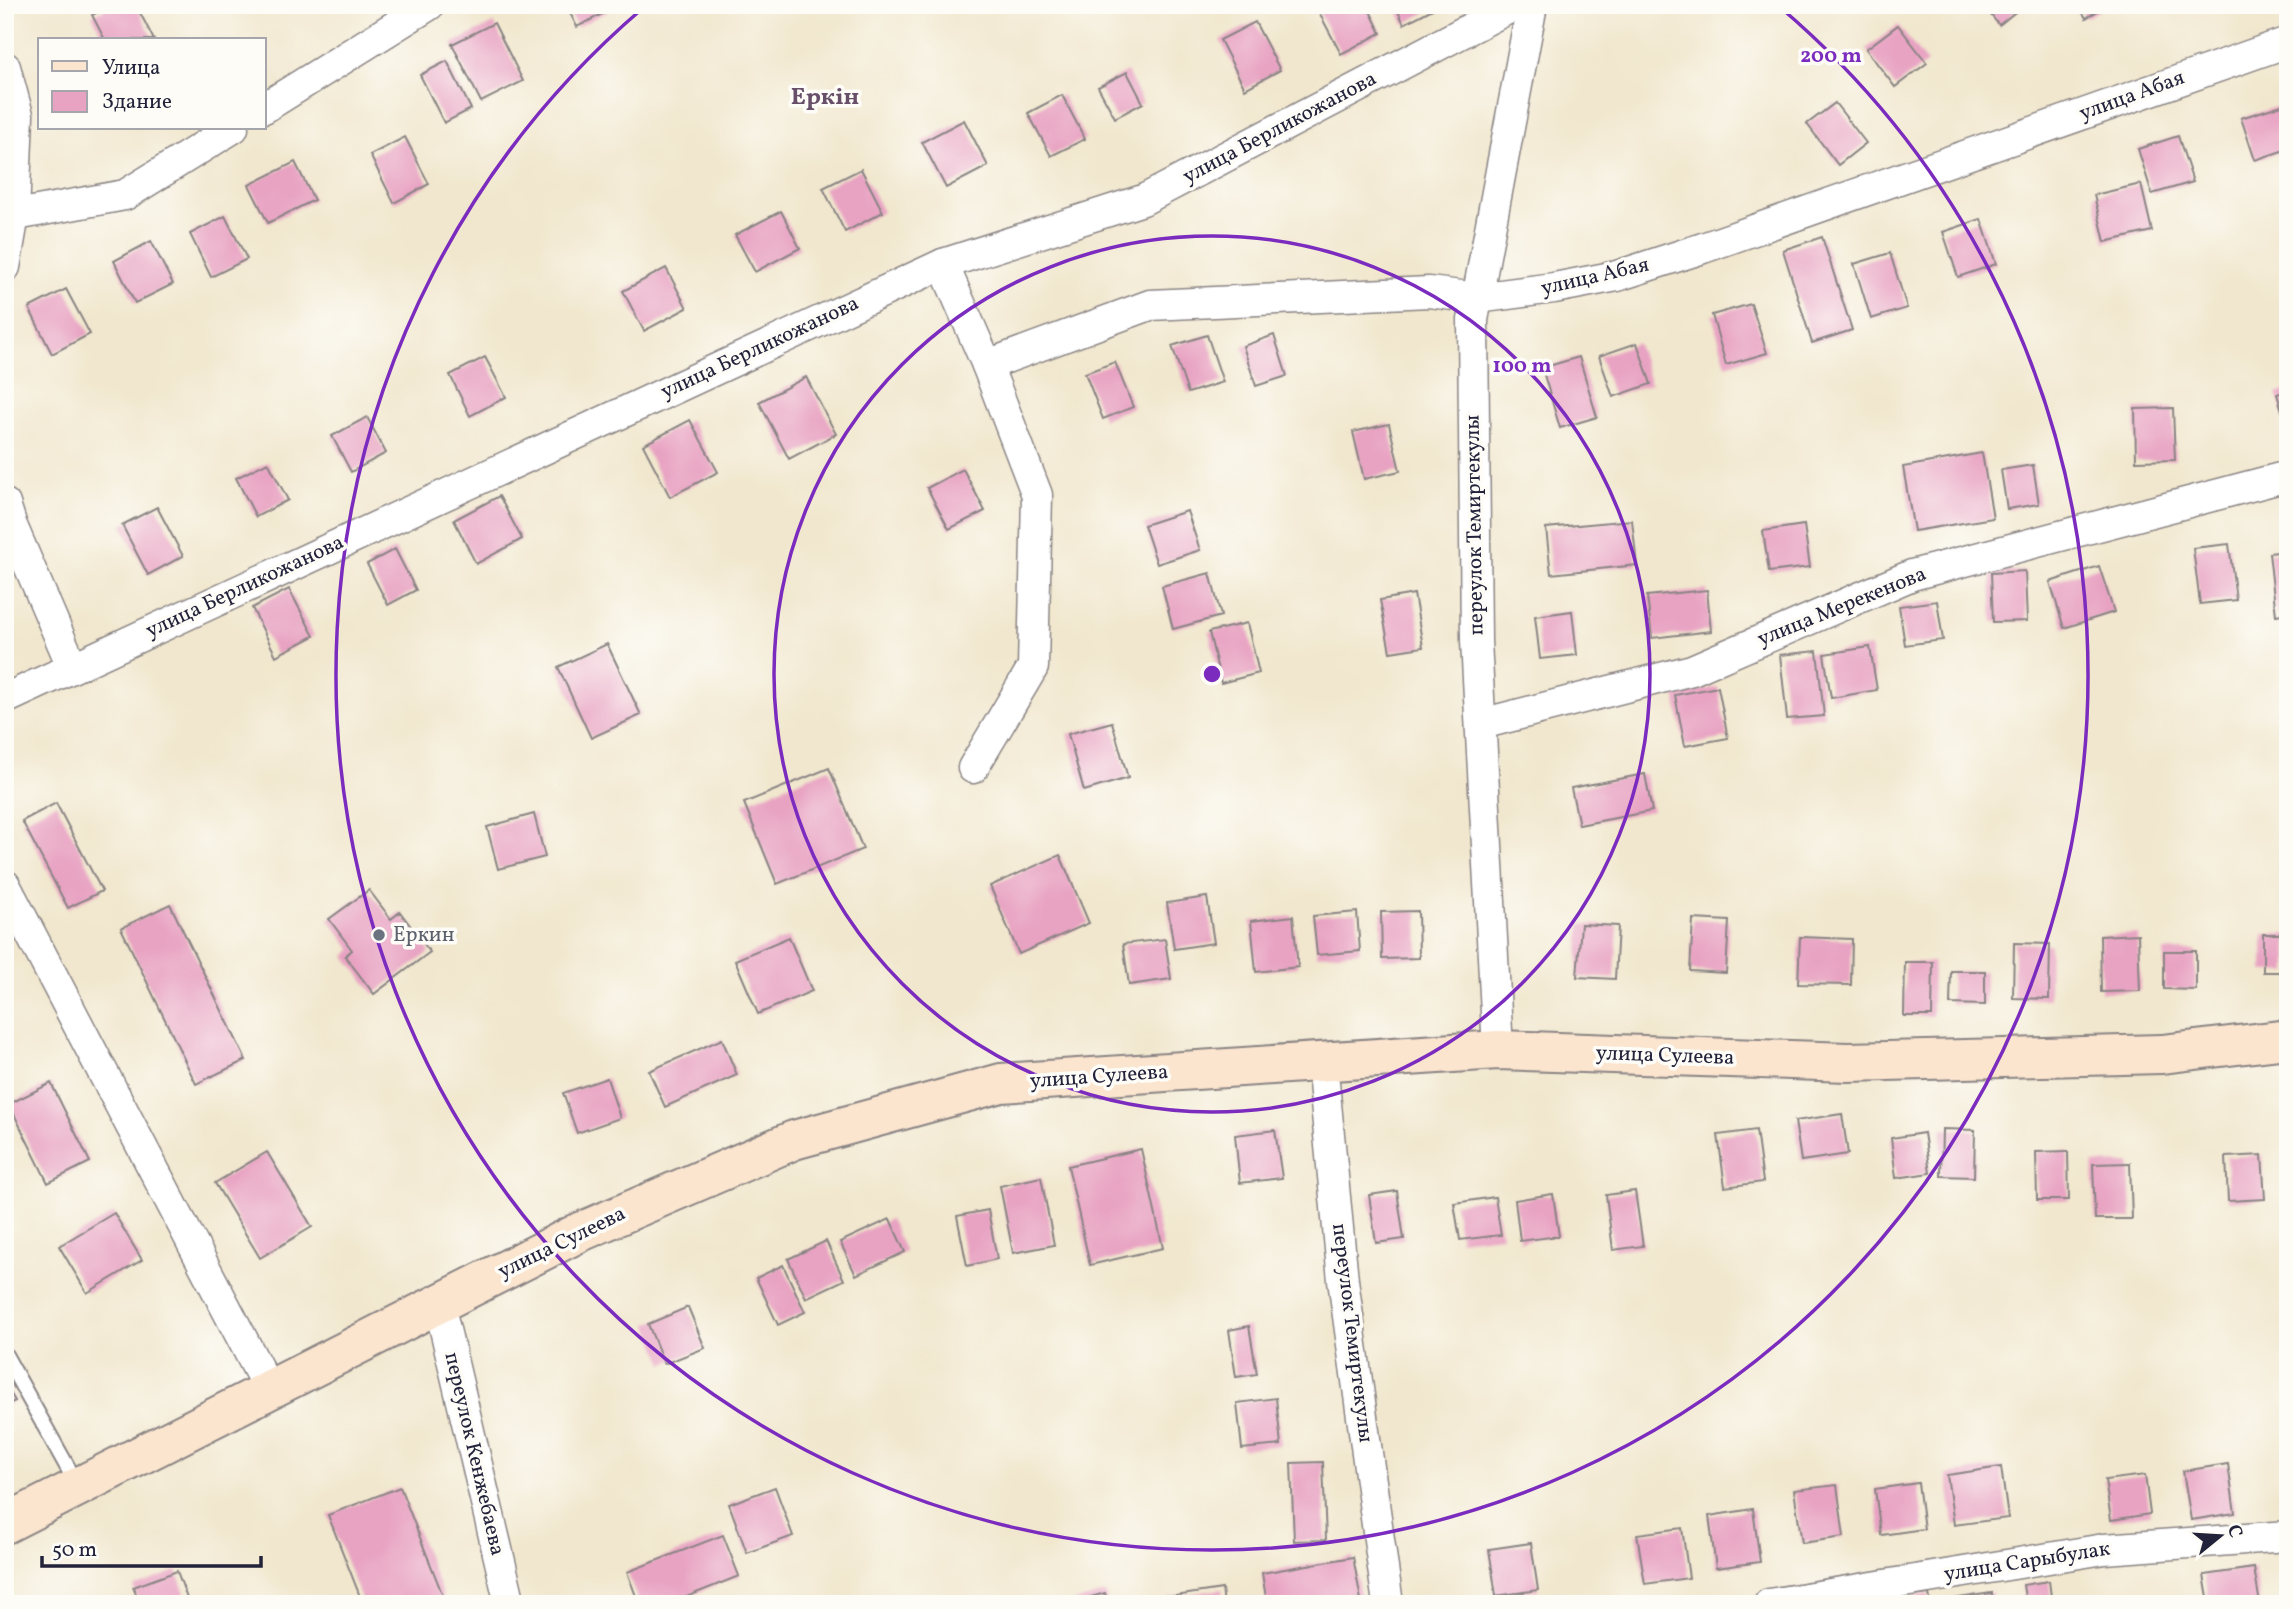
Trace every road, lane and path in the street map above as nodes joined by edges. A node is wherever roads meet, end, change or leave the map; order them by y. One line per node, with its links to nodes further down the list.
1 (429, 5): 6 (street)
2 (1515, 5): 9 (street, улица Берликожанова)
3 (1532, 5): 11 (street, переулок Темиртекулы)
4 (2288, 42): 11 (street, улица Абая)
5 (5, 67): 8 (street)
6 (266, 107)
7 (230, 130): 8 (street)
8 (9, 216): 10 (street)
9 (943, 264): 12 (street); 15 (street, улица Берликожанова)
10 (5, 267)
11 (1477, 298): 12 (street, улица Абая); 17 (street, переулок Темиртекулы)
12 (987, 365): 18 (street)
13 (2288, 476): 17 (street, улица Мерекенова)
14 (5, 504): 15 (street)
15 (72, 666): 16 (street, улица Берликожанова)
16 (5, 699)
17 (1481, 724): 21 (street, переулок Темиртекулы)
18 (973, 768)
19 (5, 885): 25 (street)
20 (2288, 1039): 21 (main road, улица Сулеева)
21 (1498, 1050): 22 (main road, улица Сулеева)
22 (1322, 1062): 23 (main road, улица Сулеева); 30 (street, переулок Темиртекулы)
23 (439, 1304): 25 (main road, улица Сулеева); 29 (street, переулок Кенжебаева)
24 (5, 1354): 26 (lane)
25 (269, 1390): 26 (main road, улица Сулеева)
26 (78, 1487): 27 (main road, улица Сулеева)
27 (5, 1524)
28 (2288, 1536): 31 (street, улица Сарыбулак)
29 (510, 1604)
30 (1388, 1604)
31 (1769, 1604)

